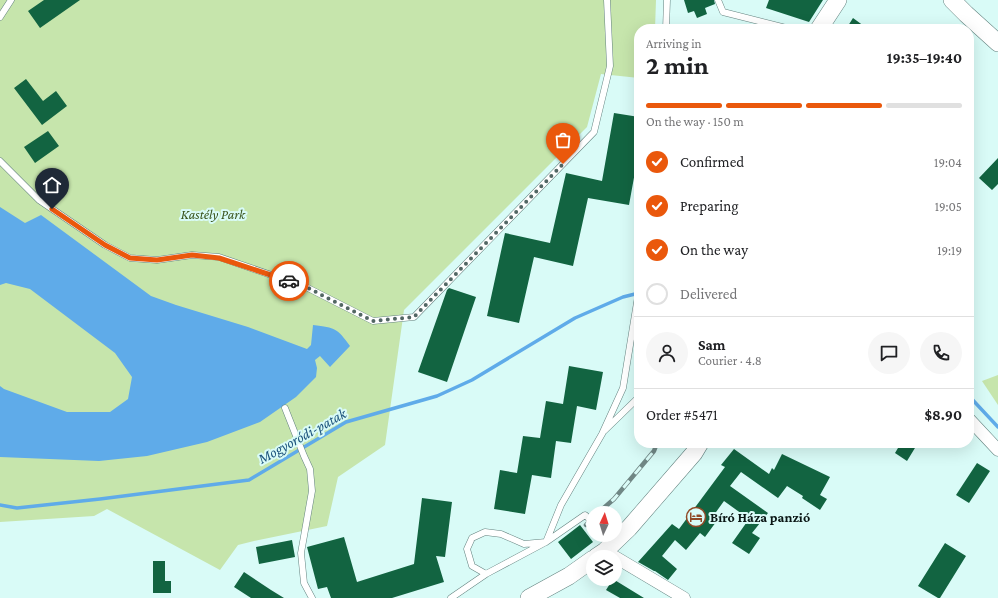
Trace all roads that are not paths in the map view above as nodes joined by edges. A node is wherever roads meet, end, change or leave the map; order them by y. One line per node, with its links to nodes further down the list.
1 (11, 0): 7 (lane)
2 (607, 0): 12 (lane)
3 (667, 0): 8 (lane)
4 (718, 0): 9 (lane)
5 (838, 0): 10 (main road)
6 (952, 0): 11 (main road)
7 (0, 17)
8 (666, 24)
9 (770, 24)
10 (821, 24)
11 (998, 43)
12 (0, 161)
13 (634, 321): 17 (lane)
14 (634, 402): 17 (lane)
15 (285, 408): 26 (lane)
16 (974, 424): 19 (street)
17 (602, 434): 21 (lane)
18 (697, 448): 22 (main road)
19 (998, 450)
20 (586, 516): 21 (lane)
21 (546, 542): 25 (lane); 25 (lane)
22 (603, 550)
23 (622, 561): 29 (street)
24 (586, 563): 28 (main road)
25 (486, 574): 27 (lane)
26 (312, 598)
27 (451, 598)
28 (529, 598)
29 (684, 598)

